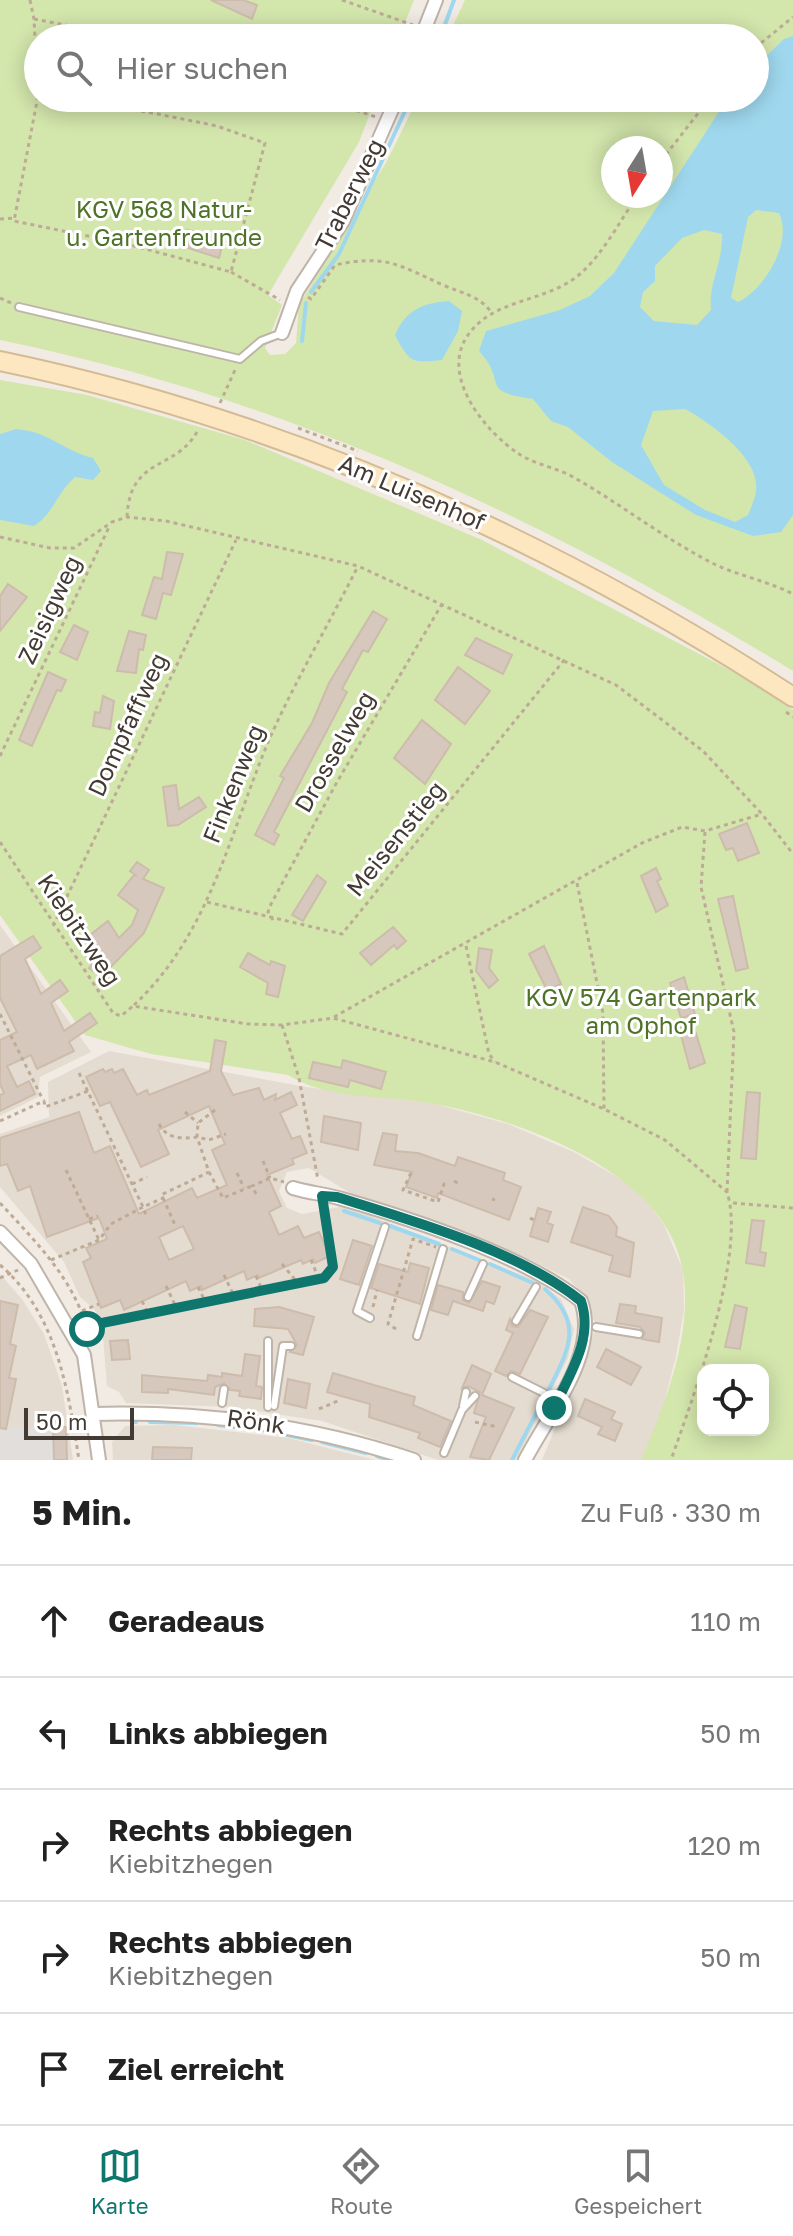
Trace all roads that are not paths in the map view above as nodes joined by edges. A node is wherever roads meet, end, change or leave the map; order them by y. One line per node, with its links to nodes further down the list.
1 (436, 0): 2 (street)
2 (426, 24)
3 (391, 112): 5 (street, Traberweg)
4 (19, 307): 5 (lane)
5 (282, 333)
6 (0, 361): 7 (main road, Am Luisenhof)
7 (787, 703)
8 (293, 1188): 33 (street)
9 (383, 1229): 15 (lane)
10 (0, 1232): 29 (street)
11 (443, 1249): 19 (lane)
12 (483, 1264): 14 (lane)
13 (536, 1287): 16 (lane)
14 (468, 1297)
15 (370, 1316)
16 (516, 1321)
17 (596, 1327): 18 (lane)
18 (639, 1334)
19 (416, 1337)
20 (268, 1341): 21 (lane)
21 (291, 1346)
22 (512, 1377): 25 (lane)
23 (224, 1389): 27 (lane)
24 (466, 1392): 28 (lane)
25 (544, 1393)
26 (475, 1396): 28 (lane)
27 (222, 1403)
28 (462, 1410): 30 (lane)
29 (94, 1414): 31 (street); 32 (street, Rönk)
30 (444, 1453)
31 (99, 1460)
32 (414, 1460)
33 (525, 1460)

